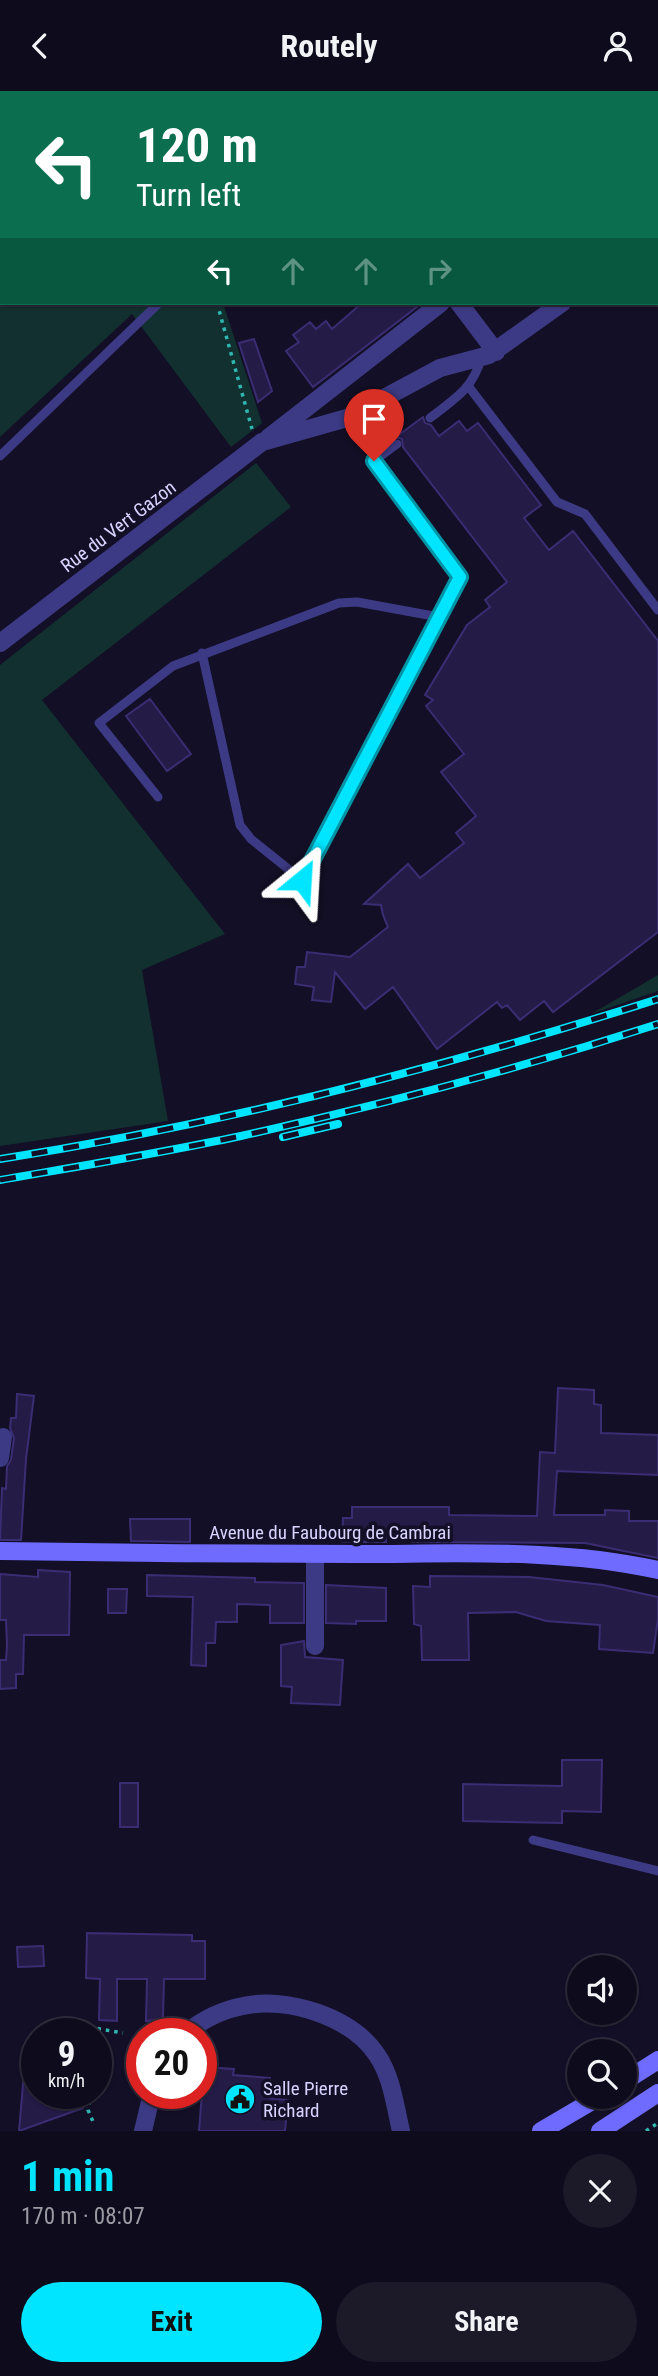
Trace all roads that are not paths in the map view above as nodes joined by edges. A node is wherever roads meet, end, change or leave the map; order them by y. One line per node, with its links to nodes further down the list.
1 (157, 305): 10 (lane)
2 (438, 305): 9 (street, Rue du Vert Gazon)
3 (460, 305): 5 (street)
4 (559, 305): 5 (street)
5 (489, 355): 6 (lane); 9 (street, Rue du Vert Gazon)
6 (469, 387): 7 (lane); 11 (lane)
7 (430, 418)
8 (397, 444): 12 (lane)
9 (257, 446): 13 (street, Rue du Vert Gazon)
10 (0, 456)
11 (658, 610)
12 (439, 617): 14 (lane); 14 (lane)
13 (0, 643)
14 (202, 653): 15 (lane)
15 (158, 797)
16 (3, 1437): 17 (street)
17 (0, 1458)
18 (0, 1551): 19 (street, Avenue du Faubourg de Cambrai)
19 (315, 1554): 20 (street, Avenue du Faubourg de Cambrai); 21 (street)
20 (658, 1570)
21 (315, 1646)
22 (533, 1840): 23 (lane)
23 (658, 1871)
24 (211, 2018): 31 (street)
25 (658, 2060): 26 (street)
26 (637, 2073)
27 (658, 2093): 33 (street)
28 (148, 2109): 30 (street)
29 (579, 2109): 32 (street)
30 (143, 2131)
31 (401, 2131)
32 (541, 2131)
33 (600, 2131)

